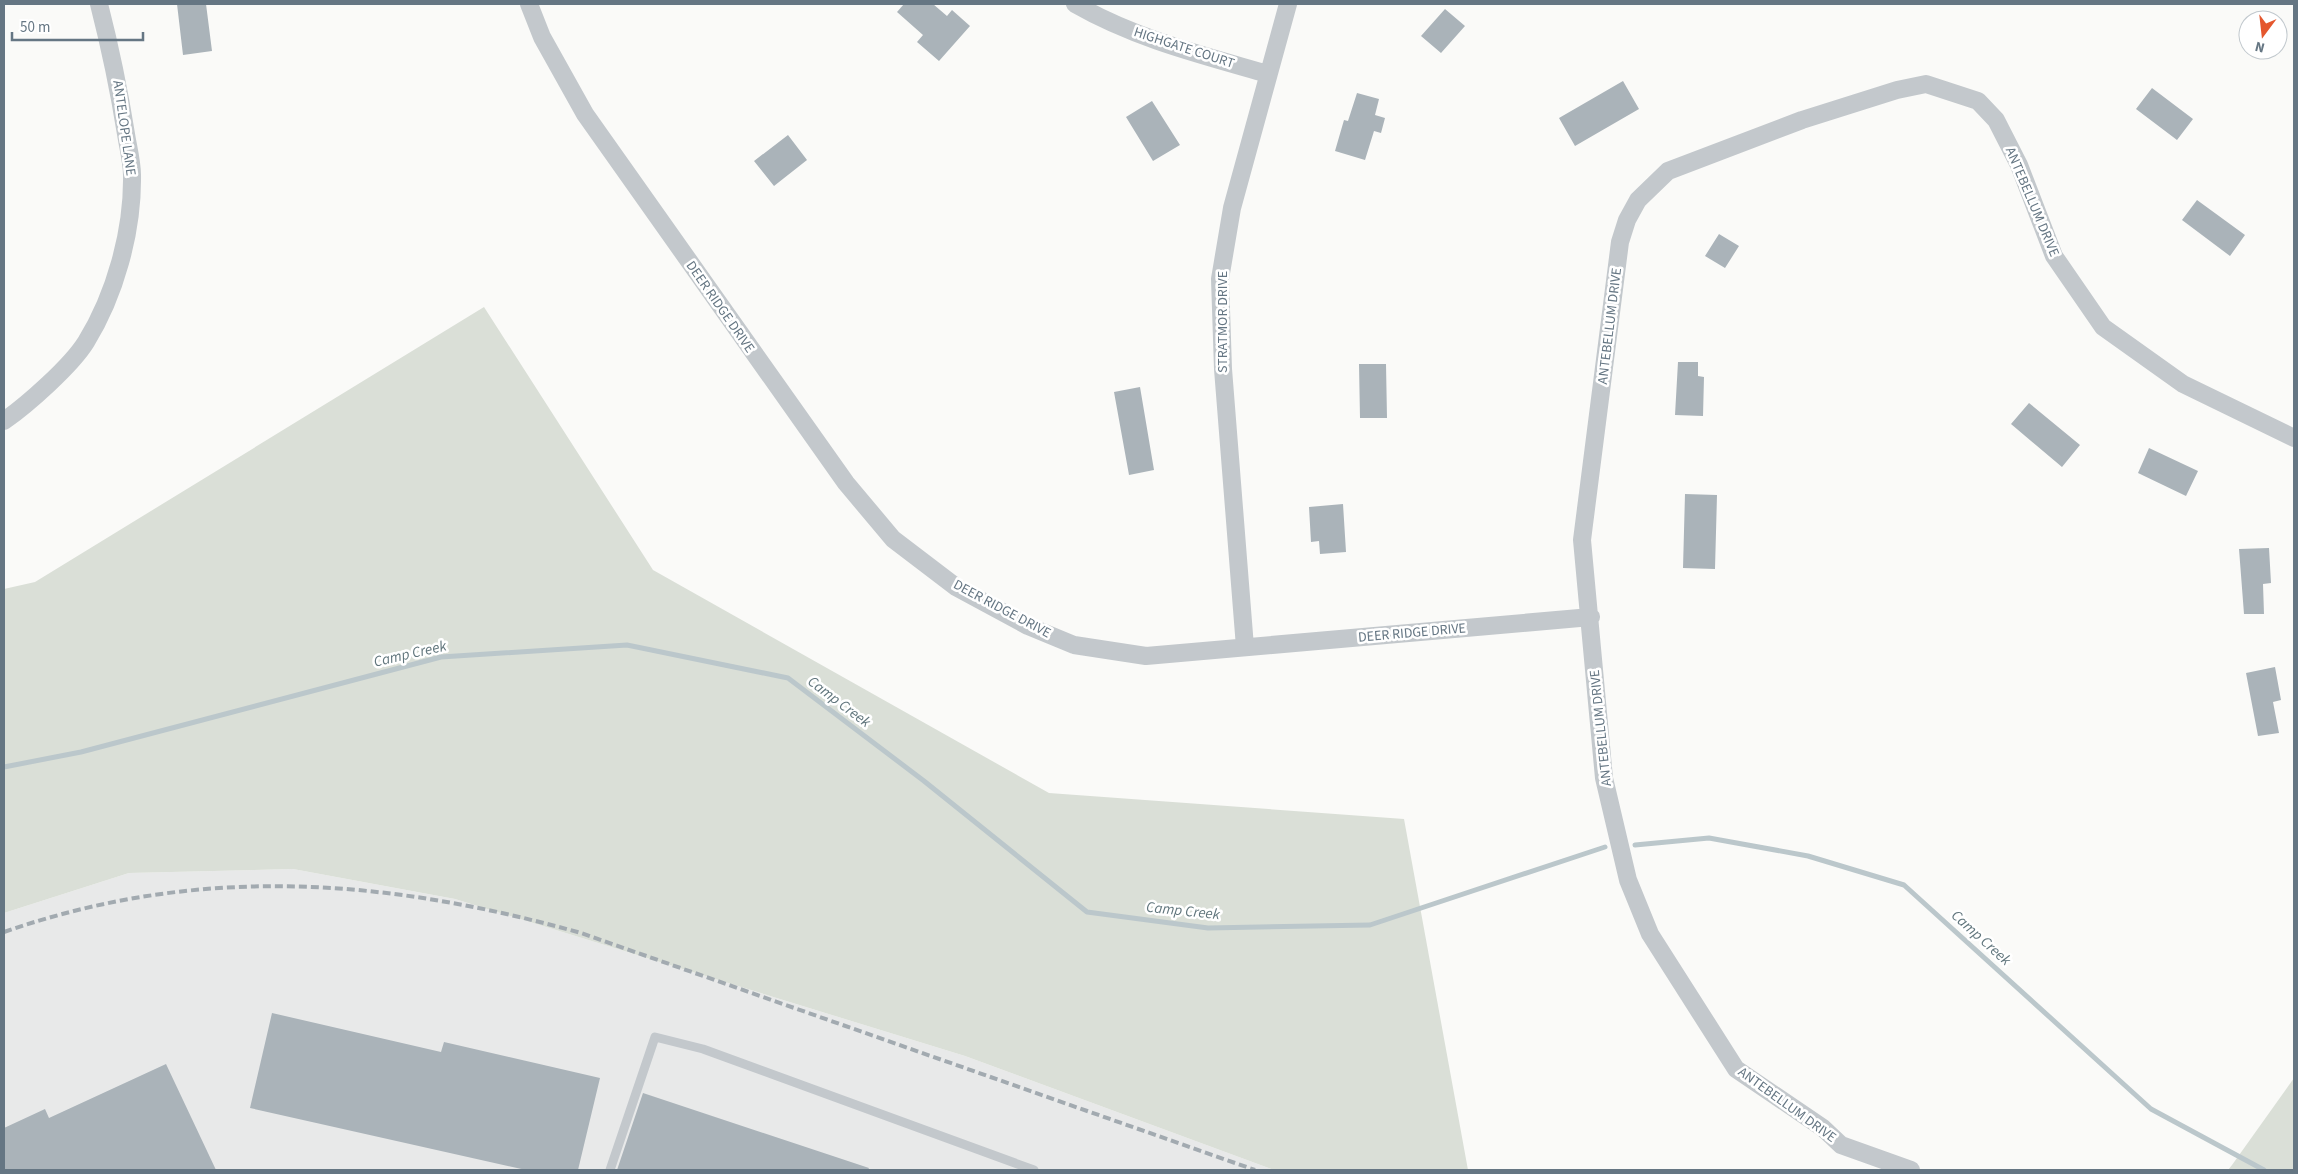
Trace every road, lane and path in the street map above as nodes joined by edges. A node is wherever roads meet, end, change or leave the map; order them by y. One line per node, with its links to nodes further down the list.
1 (99, 4): 6 (street, ANTELOPE LANE)
2 (530, 4): 9 (street, DEER RIDGE DRIVE)
3 (1075, 4): 5 (street, HIGHGATE COURT)
4 (1288, 4): 5 (street, STRATMOR DRIVE)
5 (1268, 74): 9 (street, STRATMOR DRIVE)
6 (4, 420)
7 (2294, 438): 8 (street, ANTEBELLUM DRIVE)
8 (1591, 617): 9 (street, DEER RIDGE DRIVE); 12 (street, ANTEBELLUM DRIVE)
9 (1244, 647)
10 (610, 1170): 11 (lane)
11 (1034, 1170)
12 (1911, 1170)

